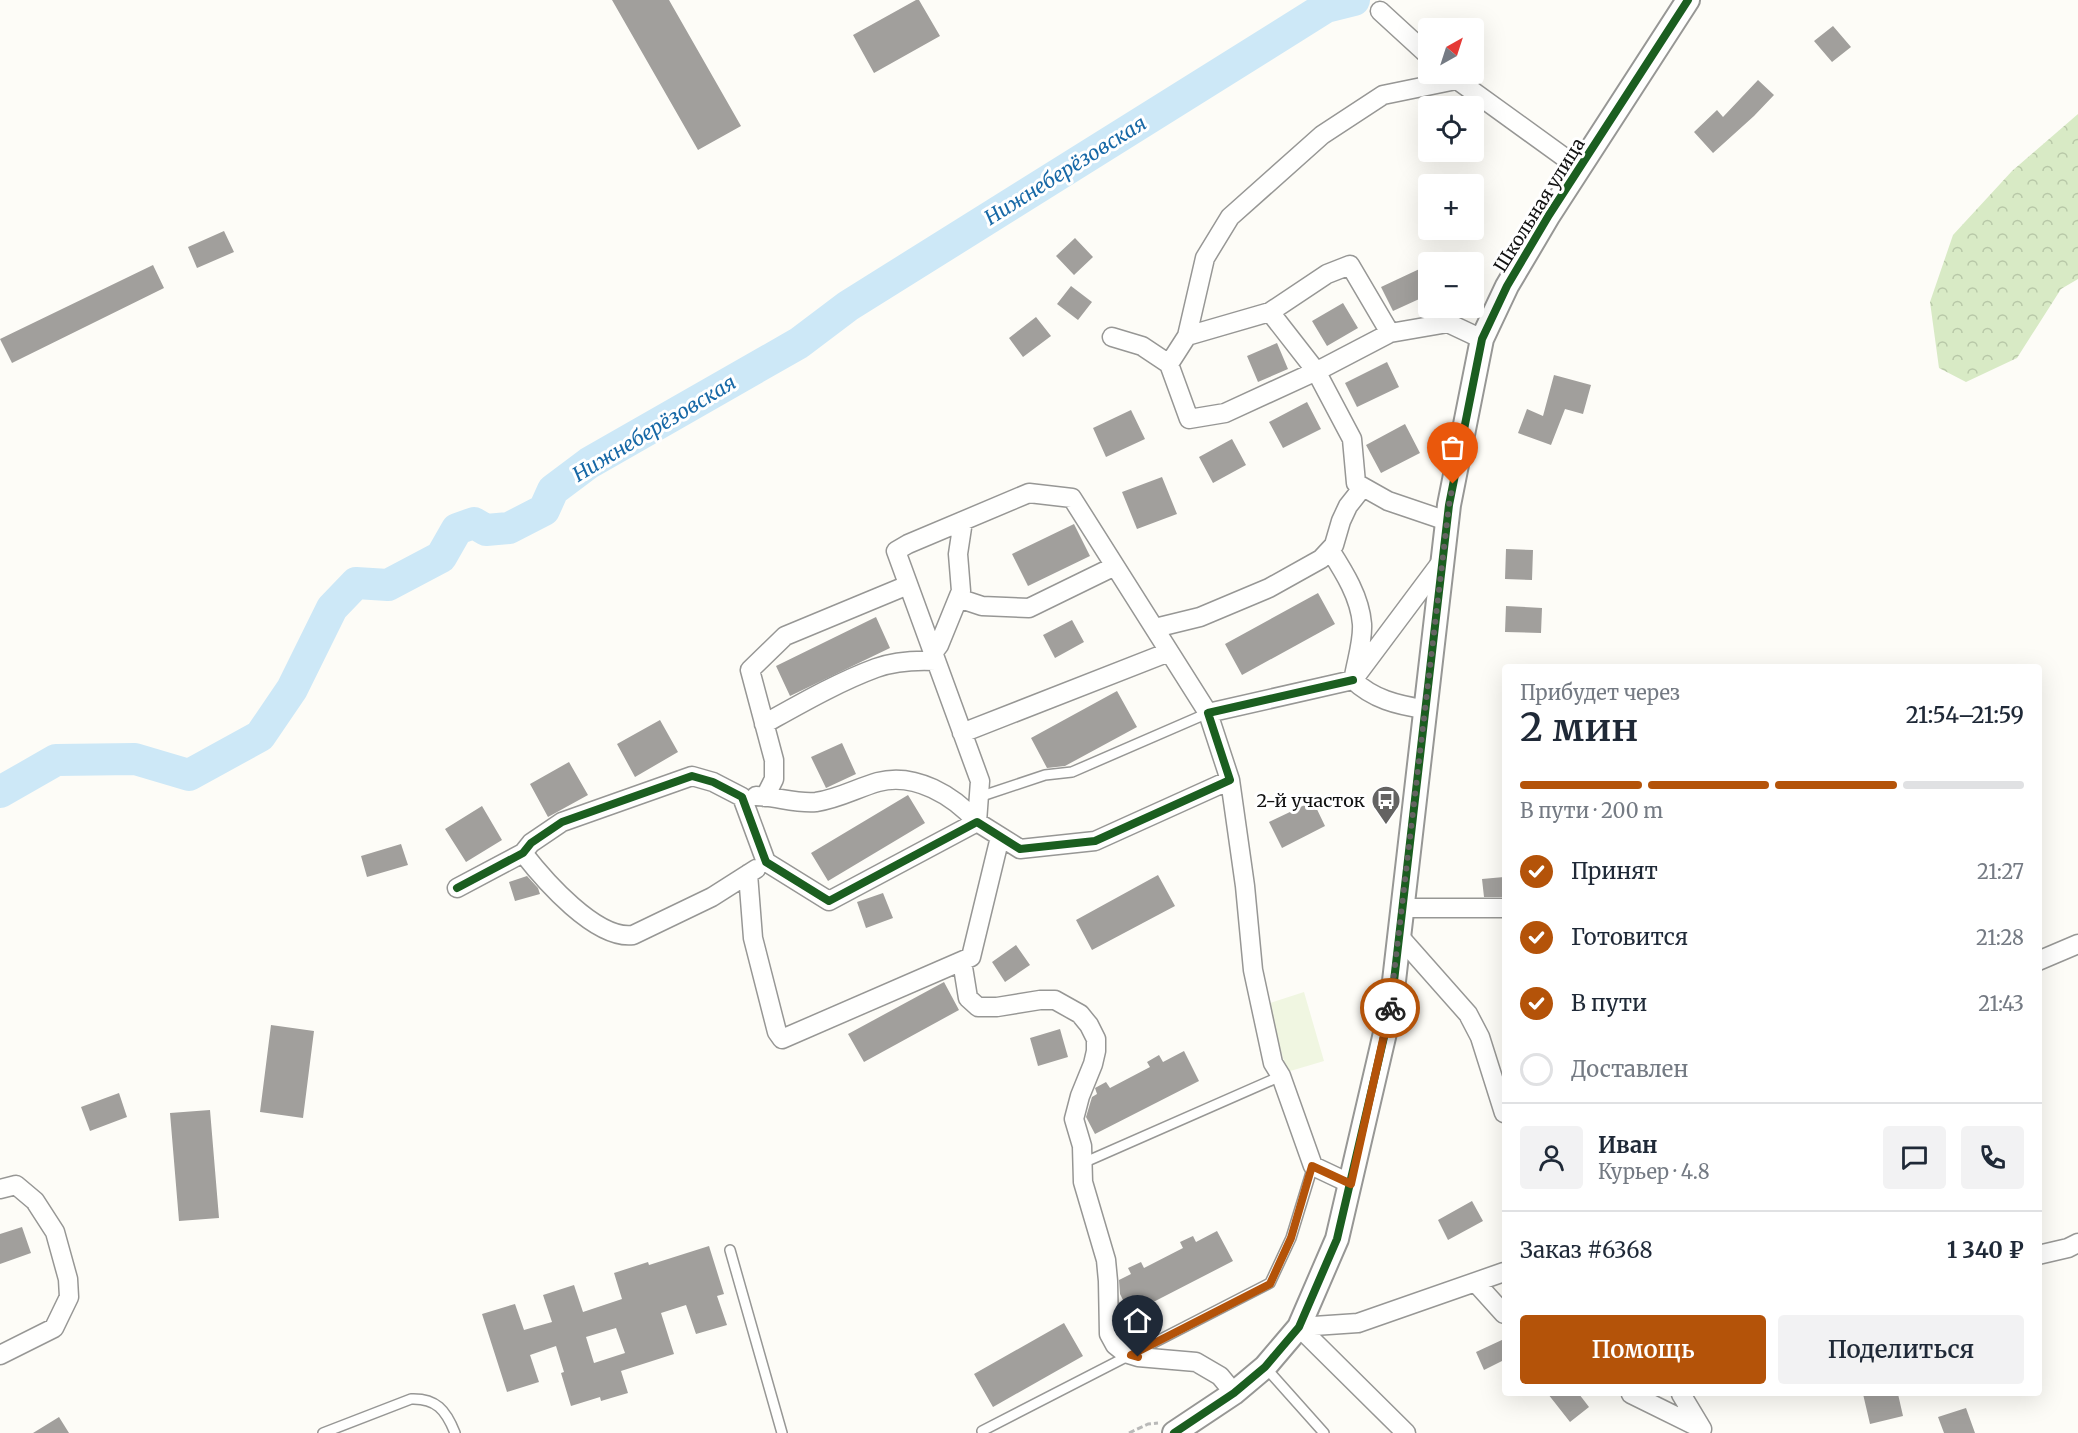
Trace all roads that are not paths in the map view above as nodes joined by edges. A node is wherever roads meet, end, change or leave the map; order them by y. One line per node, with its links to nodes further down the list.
1 (1688, 0): 6 (street, Школьная улица)
2 (1380, 11): 3 (street)
3 (1418, 46)
4 (1425, 84): 9 (street)
5 (1462, 84): 6 (street)
6 (1579, 168): 11 (street, Школьная улица)
7 (1270, 312): 8 (street); 9 (street); 13 (street)
8 (1390, 333): 11 (street); 13 (street)
9 (1187, 336): 12 (street)
10 (1112, 337): 12 (street)
11 (1482, 339): 16 (street, Школьная улица)
12 (1169, 364): 13 (street)
13 (1316, 371): 14 (street)
14 (1363, 487): 16 (street); 17 (street)
15 (963, 521): 19 (street); 20 (street); 21 (street)
16 (1447, 521): 18 (street, Школьная улица)
17 (1330, 550): 22 (street); 25 (street)
18 (1442, 561): 25 (street); 26 (street, Школьная улица)
19 (1115, 566): 21 (street); 22 (street)
20 (908, 585): 24 (street); 28 (street)
21 (958, 598): 24 (street)
22 (1155, 628): 23 (street)
23 (1169, 652): 27 (street); 29 (street)
24 (934, 657): 28 (street); 29 (street)
25 (1353, 680): 26 (street); 27 (street)
26 (1424, 709): 40 (street, Школьная улица)
27 (1208, 713): 30 (street); 33 (lane)
28 (764, 724): 32 (street)
29 (962, 733): 33 (street)
30 (1230, 780): 35 (street); 46 (street)
31 (742, 796): 32 (street); 36 (street); 37 (street)
32 (765, 797): 34 (street)
33 (979, 797): 34 (street)
34 (977, 822): 35 (street); 37 (street)
35 (1000, 837): 45 (street)
36 (523, 852): 38 (street); 39 (street)
37 (766, 862): 38 (street)
38 (748, 874): 45 (street)
39 (457, 888)
40 (1403, 908): 41 (street); 42 (street, Школьная улица)
41 (1502, 908)
42 (1399, 936): 47 (street); 50 (street, Школьная улица)
43 (2078, 944): 44 (street)
44 (2042, 959)
45 (962, 960): 48 (street)
46 (1281, 1076): 48 (lane); 49 (street)
47 (1502, 1107)
48 (1083, 1163): 60 (street)
49 (1312, 1166): 50 (street); 60 (lane)
50 (1351, 1184): 58 (street, Школьная улица)
51 (0, 1189): 59 (street)
52 (2078, 1243): 54 (street)
53 (730, 1250): 69 (lane)
54 (2042, 1254)
55 (1502, 1273): 56 (street)
56 (1476, 1283): 57 (street); 58 (street)
57 (1502, 1312)
58 (1299, 1327): 61 (street, Школьная улица); 72 (street)
59 (0, 1354)
60 (1131, 1355): 62 (street); 65 (lane)
61 (1265, 1367): 62 (street, Школьная улица); 71 (lane)
62 (1234, 1393): 70 (street, Школьная улица)
63 (1635, 1396): 66 (street)
64 (1683, 1396): 66 (street)
65 (982, 1431)
66 (1703, 1431)
67 (323, 1433): 68 (lane)
68 (454, 1433)
69 (782, 1433)
70 (1174, 1433)
71 (1324, 1433)
72 (1406, 1433)

